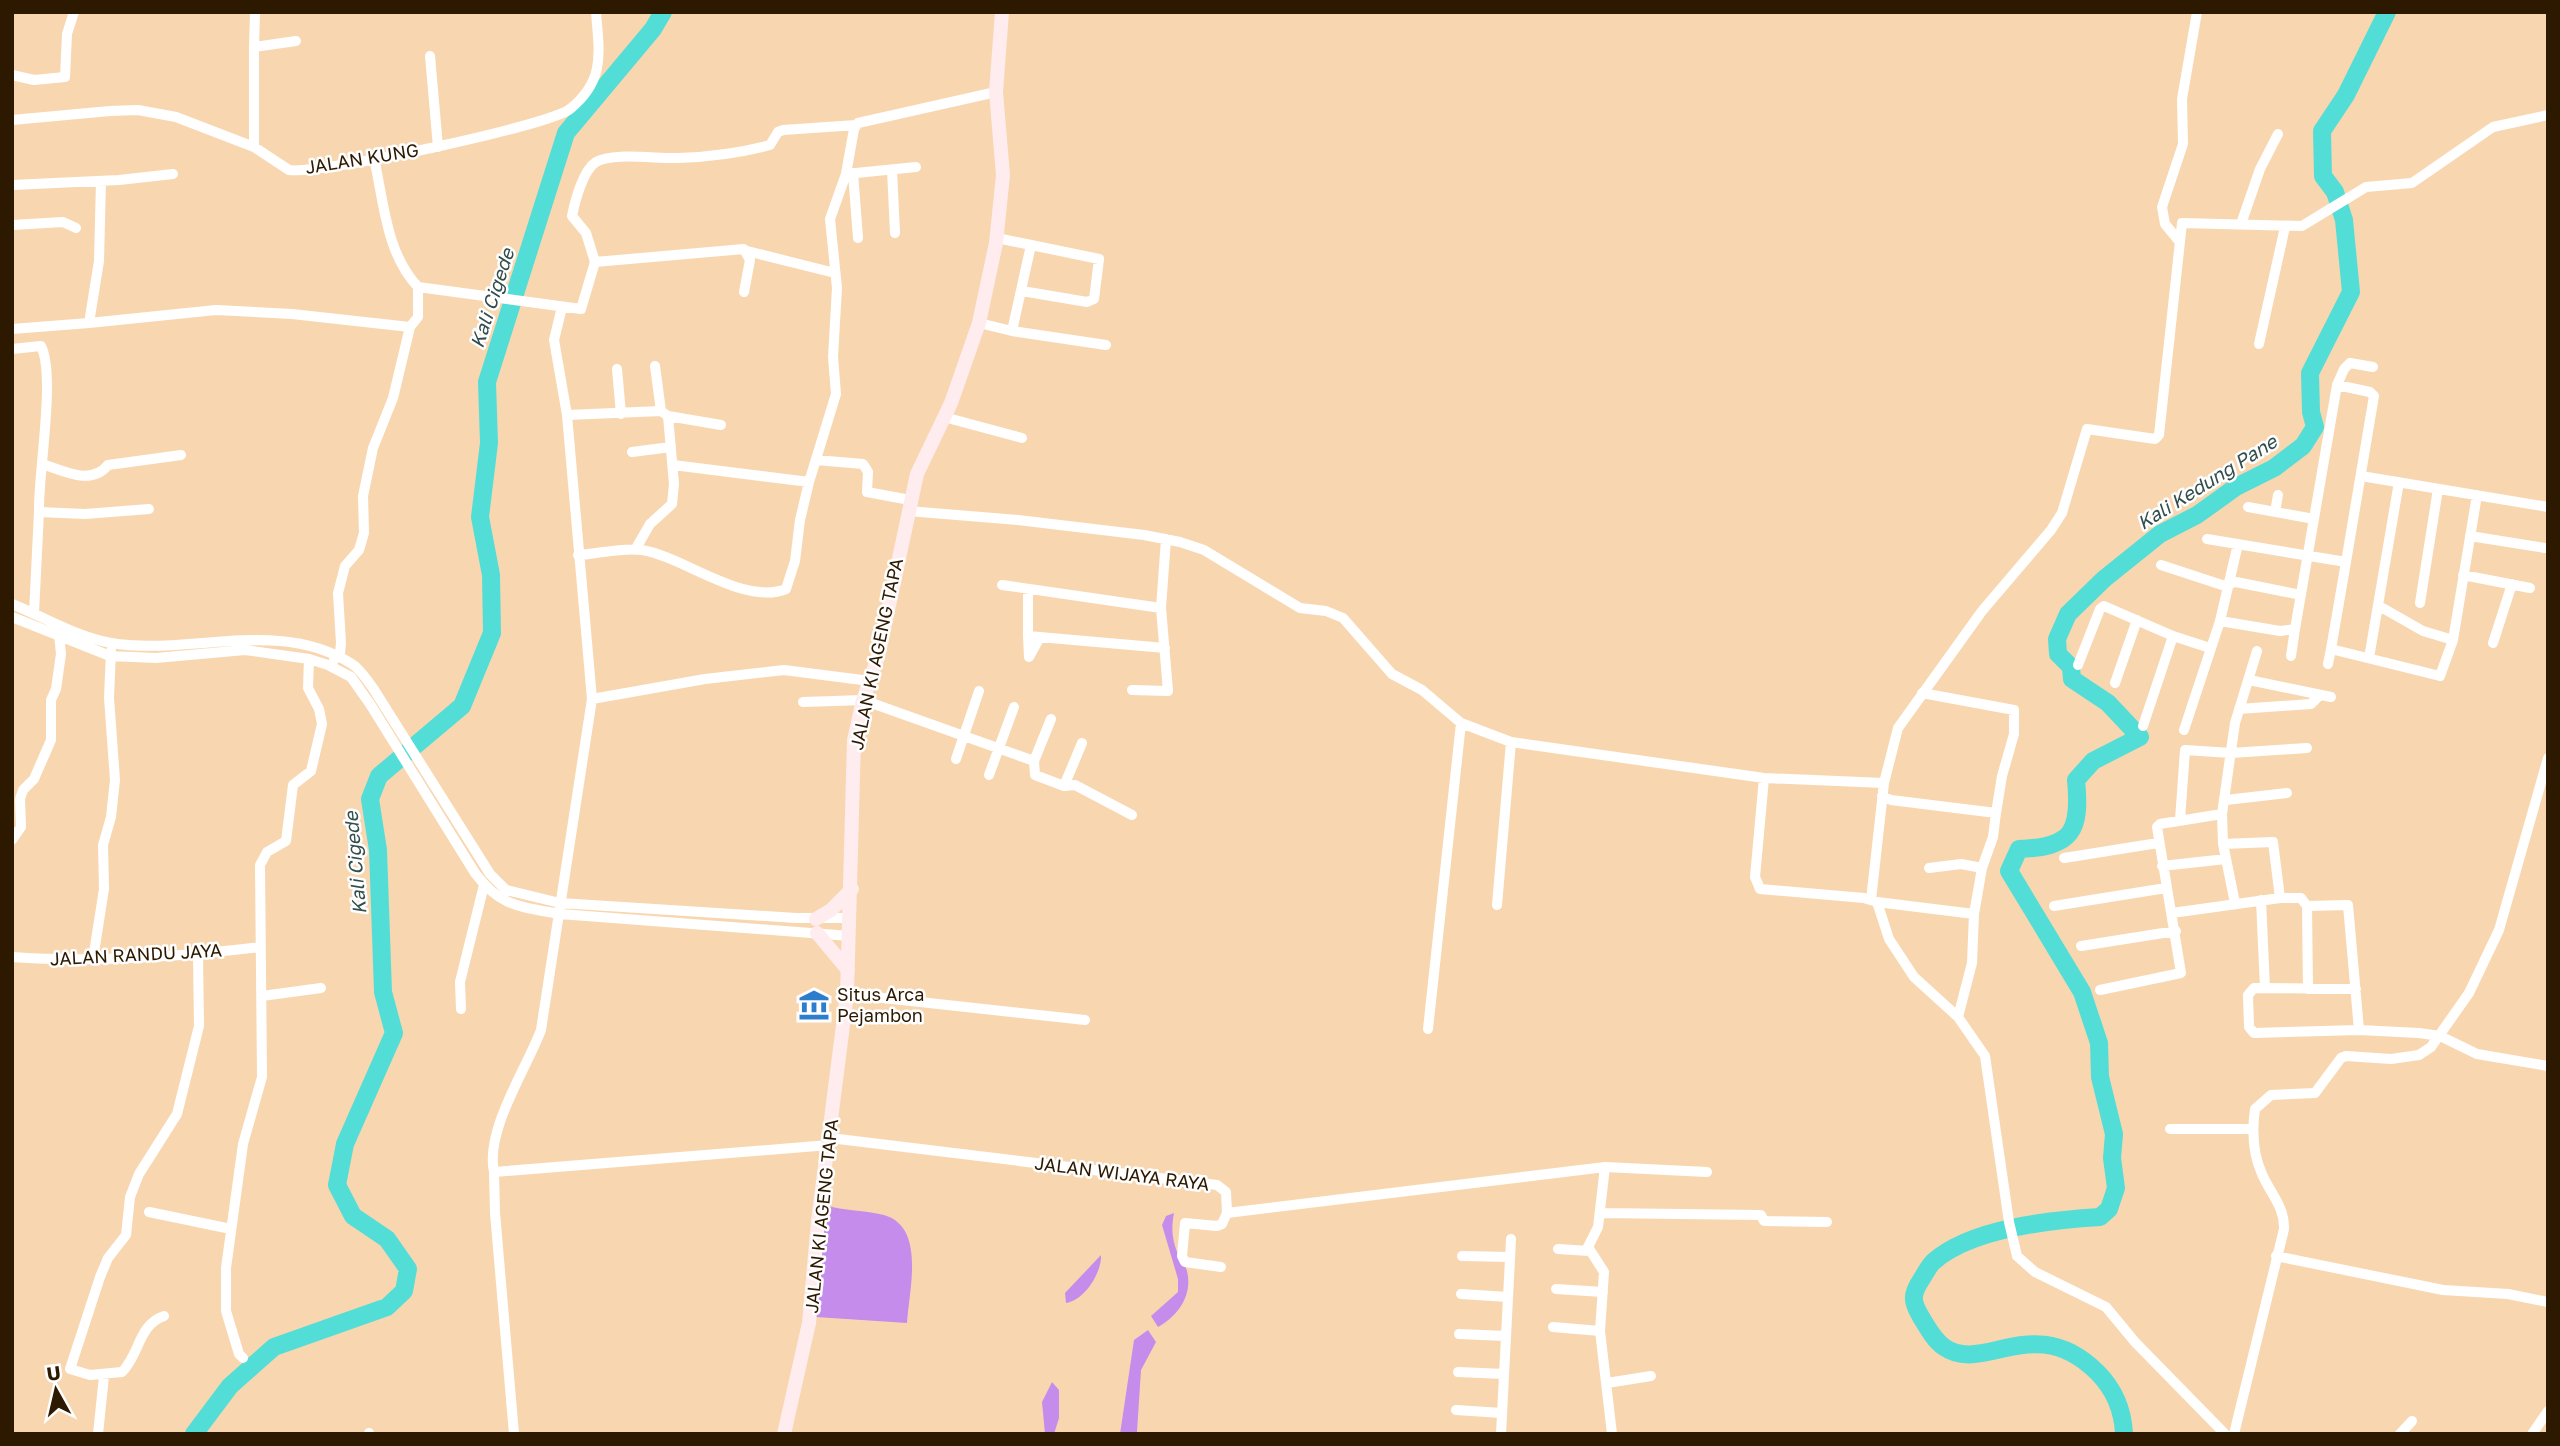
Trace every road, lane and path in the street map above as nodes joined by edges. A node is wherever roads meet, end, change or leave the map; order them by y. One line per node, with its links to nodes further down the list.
1 (74, 12): 9 (street)
2 (255, 12): 7 (street)
3 (596, 12): 16 (street, JALAN KUNG)
4 (1002, 12): 10 (street, JALAN KI AGENG TAPA)
5 (2197, 12): 31 (street)
6 (296, 41): 7 (street)
7 (254, 47): 15 (street)
8 (430, 56): 16 (street)
9 (12, 75)
10 (996, 92): 13 (street); 30 (street, JALAN KI AGENG TAPA)
11 (2548, 115): 26 (street)
12 (12, 120): 15 (street, JALAN KUNG)
13 (856, 125): 21 (street); 34 (street)
14 (2278, 134): 24 (street)
15 (254, 147): 17 (street, JALAN KUNG)
16 (438, 147): 17 (street, JALAN KUNG)
17 (374, 158): 36 (street)
18 (916, 167): 19 (street)
19 (892, 170): 21 (street); 28 (street)
20 (173, 174): 22 (street)
21 (849, 174): 29 (street); 35 (street)
22 (100, 181): 23 (street); 40 (street)
23 (12, 185)
24 (2241, 224): 26 (street); 31 (street)
25 (12, 225): 27 (street)
26 (2286, 227): 45 (street)
27 (76, 228)
28 (895, 233)
29 (858, 238)
30 (997, 238): 32 (street); 41 (street, JALAN KI AGENG TAPA)
31 (2179, 241): 127 (street)
32 (1031, 245): 37 (street); 37 (street)
33 (747, 251): 34 (street); 35 (street); 38 (street)
34 (595, 262): 39 (street)
35 (835, 273): 61 (street)
36 (418, 288): 39 (street); 42 (street)
37 (1022, 291): 44 (street)
38 (744, 292)
39 (562, 307): 54 (street)
40 (89, 323): 42 (street); 43 (street)
41 (979, 323): 44 (street); 55 (street, JALAN KI AGENG TAPA)
42 (410, 327): 116 (street)
43 (12, 328)
44 (1012, 331): 46 (street)
45 (2259, 344)
46 (1106, 345)
47 (12, 349): 62 (street)
48 (655, 366): 53 (street)
49 (2372, 367): 51 (street)
50 (617, 369): 52 (street)
51 (2337, 385): 64 (street); 76 (street)
52 (621, 414): 53 (street); 54 (street)
53 (665, 414): 56 (street); 58 (street)
54 (567, 415): 83 (street)
55 (944, 417): 57 (street); 70 (street, JALAN KI AGENG TAPA)
56 (721, 425)
57 (1022, 438)
58 (671, 447): 59 (street); 63 (street)
59 (632, 452)
60 (181, 455): 62 (street)
61 (816, 460): 65 (street); 70 (street)
62 (41, 464): 74 (street)
63 (673, 465): 65 (street); 82 (street)
64 (2361, 476): 66 (street); 85 (street)
65 (809, 482): 82 (street)
66 (2399, 482): 67 (street); 96 (street)
67 (2438, 489): 69 (street); 94 (street)
68 (2278, 495): 75 (street)
69 (2477, 495): 72 (street); 77 (street)
70 (909, 506): 78 (street); 123 (street, JALAN KI AGENG TAPA)
71 (2248, 507): 75 (street)
72 (2548, 507)
73 (149, 509): 74 (street)
74 (39, 512): 98 (street)
75 (2274, 512): 76 (street)
76 (2314, 519): 84 (street)
77 (2470, 536): 81 (street); 87 (street)
78 (1166, 539): 97 (street); 134 (street)
79 (2207, 539): 80 (street)
80 (2238, 544): 84 (street); 88 (street)
81 (2545, 548)
82 (635, 550): 83 (street)
83 (578, 555): 128 (street)
84 (2308, 556): 85 (street); 93 (street)
85 (2346, 562): 112 (street)
86 (2161, 565): 88 (street)
87 (2463, 575): 89 (street); 107 (street)
88 (2229, 584): 93 (street); 101 (street)
89 (2512, 584): 91 (street); 109 (street)
90 (1002, 585): 92 (street)
91 (2530, 588)
92 (1028, 589): 97 (street); 104 (street)
93 (2301, 595): 102 (street)
94 (2420, 603)
95 (12, 604): 98 (street)
96 (2379, 606): 107 (street); 117 (street)
97 (1161, 608): 110 (street)
98 (34, 613): 108 (street)
99 (12, 617): 103 (street)
100 (2137, 620): 105 (street); 121 (street); 124 (street)
101 (2220, 621): 102 (street); 111 (street)
102 (2295, 629): 115 (street)
103 (59, 634): 114 (street); 159 (street)
104 (1028, 636): 106 (street); 106 (street)
105 (2174, 636): 111 (street); 136 (street)
106 (1040, 637): 110 (street)
107 (2453, 640): 117 (street)
108 (112, 643): 114 (street); 116 (street)
109 (2493, 643)
110 (1165, 648): 125 (street)
111 (2210, 648): 137 (street)
112 (2331, 649): 117 (street); 119 (street)
113 (2258, 651): 122 (street)
114 (110, 656): 118 (street); 188 (street)
115 (2291, 656)
116 (337, 657): 120 (street); 135 (street)
117 (2369, 658)
118 (309, 659): 120 (street); 185 (street)
119 (2328, 664)
120 (328, 665): 135 (street)
121 (2078, 665)
122 (2249, 680): 132 (street); 132 (street)
123 (870, 681): 128 (street); 129 (street, JALAN KI AGENG TAPA)
124 (2115, 682)
125 (1132, 690)
126 (979, 691): 138 (street)
127 (1922, 693): 150 (street); 155 (street)
128 (592, 699): 177 (street)
129 (863, 700): 130 (street); 138 (street); 169 (street, JALAN KI AGENG TAPA)
130 (803, 702)
131 (1014, 707): 142 (street)
132 (2239, 709): 143 (street)
133 (1051, 719): 146 (street)
134 (1461, 723): 139 (street); 200 (street)
135 (390, 726): 147 (street)
136 (2143, 726)
137 (2184, 730)
138 (963, 735): 142 (street); 145 (street)
139 (1511, 742): 149 (street); 174 (street)
140 (1082, 743): 151 (street)
141 (2307, 748): 143 (street)
142 (1000, 749): 146 (street); 148 (street)
143 (2231, 753): 154 (street); 158 (street)
144 (2548, 758): 202 (street)
145 (956, 759)
146 (1034, 761): 151 (street)
147 (417, 767): 167 (street); 177 (street)
148 (989, 775)
149 (1764, 778): 150 (street); 172 (street)
150 (1884, 783): 153 (street)
151 (1064, 786): 157 (street)
152 (2287, 793): 154 (street)
153 (1882, 796): 155 (street); 172 (street)
154 (2226, 800): 156 (street)
155 (1996, 813): 166 (street)
156 (2222, 814): 158 (street); 161 (street)
157 (1132, 815)
158 (2180, 820): 160 (street)
159 (12, 840)
160 (2158, 843): 162 (street); 164 (street)
161 (2223, 844): 163 (street); 170 (street)
162 (2064, 858)
163 (2226, 859): 164 (street); 173 (street)
164 (2162, 866): 168 (street)
165 (1928, 868): 166 (street)
166 (1982, 868): 179 (street)
167 (484, 885): 177 (street); 197 (street)
168 (2166, 888): 175 (street); 178 (street)
169 (852, 889): 180 (street, JALAN KI AGENG TAPA); 181 (street)
170 (2280, 898): 171 (street); 176 (street)
171 (2261, 900): 173 (street); 191 (street)
172 (1874, 901): 179 (street); 198 (street)
173 (2235, 903): 178 (street)
174 (1497, 905)
175 (2054, 906)
176 (2308, 906): 192 (street); 193 (street)
177 (560, 908): 181 (street); 208 (street)
178 (2172, 913): 182 (street)
179 (1974, 914): 198 (street)
180 (850, 918): 181 (street); 183 (street, JALAN KI AGENG TAPA)
181 (816, 926): 183 (street); 189 (street)
182 (2176, 931): 184 (street); 194 (street)
183 (850, 936): 189 (street, JALAN KI AGENG TAPA)
184 (2081, 946)
185 (260, 947): 186 (street, JALAN RANDU JAYA); 196 (street)
186 (198, 954): 188 (street, JALAN RANDU JAYA); 235 (street)
187 (12, 957): 188 (street, JALAN RANDU JAYA)
188 (93, 959)
189 (848, 970): 195 (street, JALAN KI AGENG TAPA)
190 (321, 988): 196 (street)
191 (2265, 988): 192 (street); 201 (street)
192 (2308, 989): 193 (street)
193 (2356, 989): 201 (street)
194 (2100, 990)
195 (847, 994): 199 (street); 206 (street, JALAN KI AGENG TAPA)
196 (262, 996): 214 (street)
197 (461, 1009)
198 (1958, 1017): 247 (street)
199 (1085, 1020)
200 (1428, 1029)
201 (2359, 1030): 202 (street)
202 (2440, 1036): 203 (street); 205 (street)
203 (2548, 1066)
204 (2169, 1129): 205 (street)
205 (2252, 1129): 219 (street)
206 (830, 1142): 208 (street, JALAN WIJAYA RAYA); 211 (street, JALAN WIJAYA RAYA); 244 (street, JALAN KI AGENG TAPA)
207 (1602, 1167): 209 (street, JALAN WIJAYA RAYA); 211 (street, JALAN WIJAYA RAYA); 212 (street)
208 (494, 1172): 243 (street)
209 (1707, 1172)
210 (149, 1212): 214 (street)
211 (1227, 1213): 221 (street)
212 (1600, 1213): 213 (street); 217 (street)
213 (1828, 1222)
214 (231, 1229): 232 (street)
215 (1511, 1239): 220 (street)
216 (1558, 1249): 217 (street)
217 (1589, 1251): 223 (street)
218 (1462, 1256): 220 (street)
219 (2276, 1256): 226 (street); 248 (street)
220 (1510, 1257): 225 (street)
221 (1221, 1267)
222 (1556, 1289): 223 (street)
223 (1603, 1292): 229 (street)
224 (1461, 1294): 225 (street)
225 (1508, 1297): 231 (street)
226 (2548, 1302)
227 (164, 1316): 235 (street)
228 (1553, 1327): 229 (street)
229 (1600, 1331): 237 (street)
230 (1459, 1334): 231 (street)
231 (1506, 1336): 234 (street)
232 (243, 1358)
233 (1458, 1372): 234 (street)
234 (1504, 1374): 240 (street)
235 (104, 1376): 242 (street)
236 (1651, 1376): 237 (street)
237 (1607, 1383): 246 (street)
238 (1456, 1410): 240 (street)
239 (2548, 1412): 250 (street)
240 (1502, 1413): 245 (street)
241 (2412, 1421): 249 (street)
242 (98, 1434)
243 (514, 1434)
244 (784, 1434)
245 (1501, 1434)
246 (1612, 1434)
247 (2225, 1434)
248 (2234, 1434)
249 (2399, 1434)
250 (2532, 1434)

